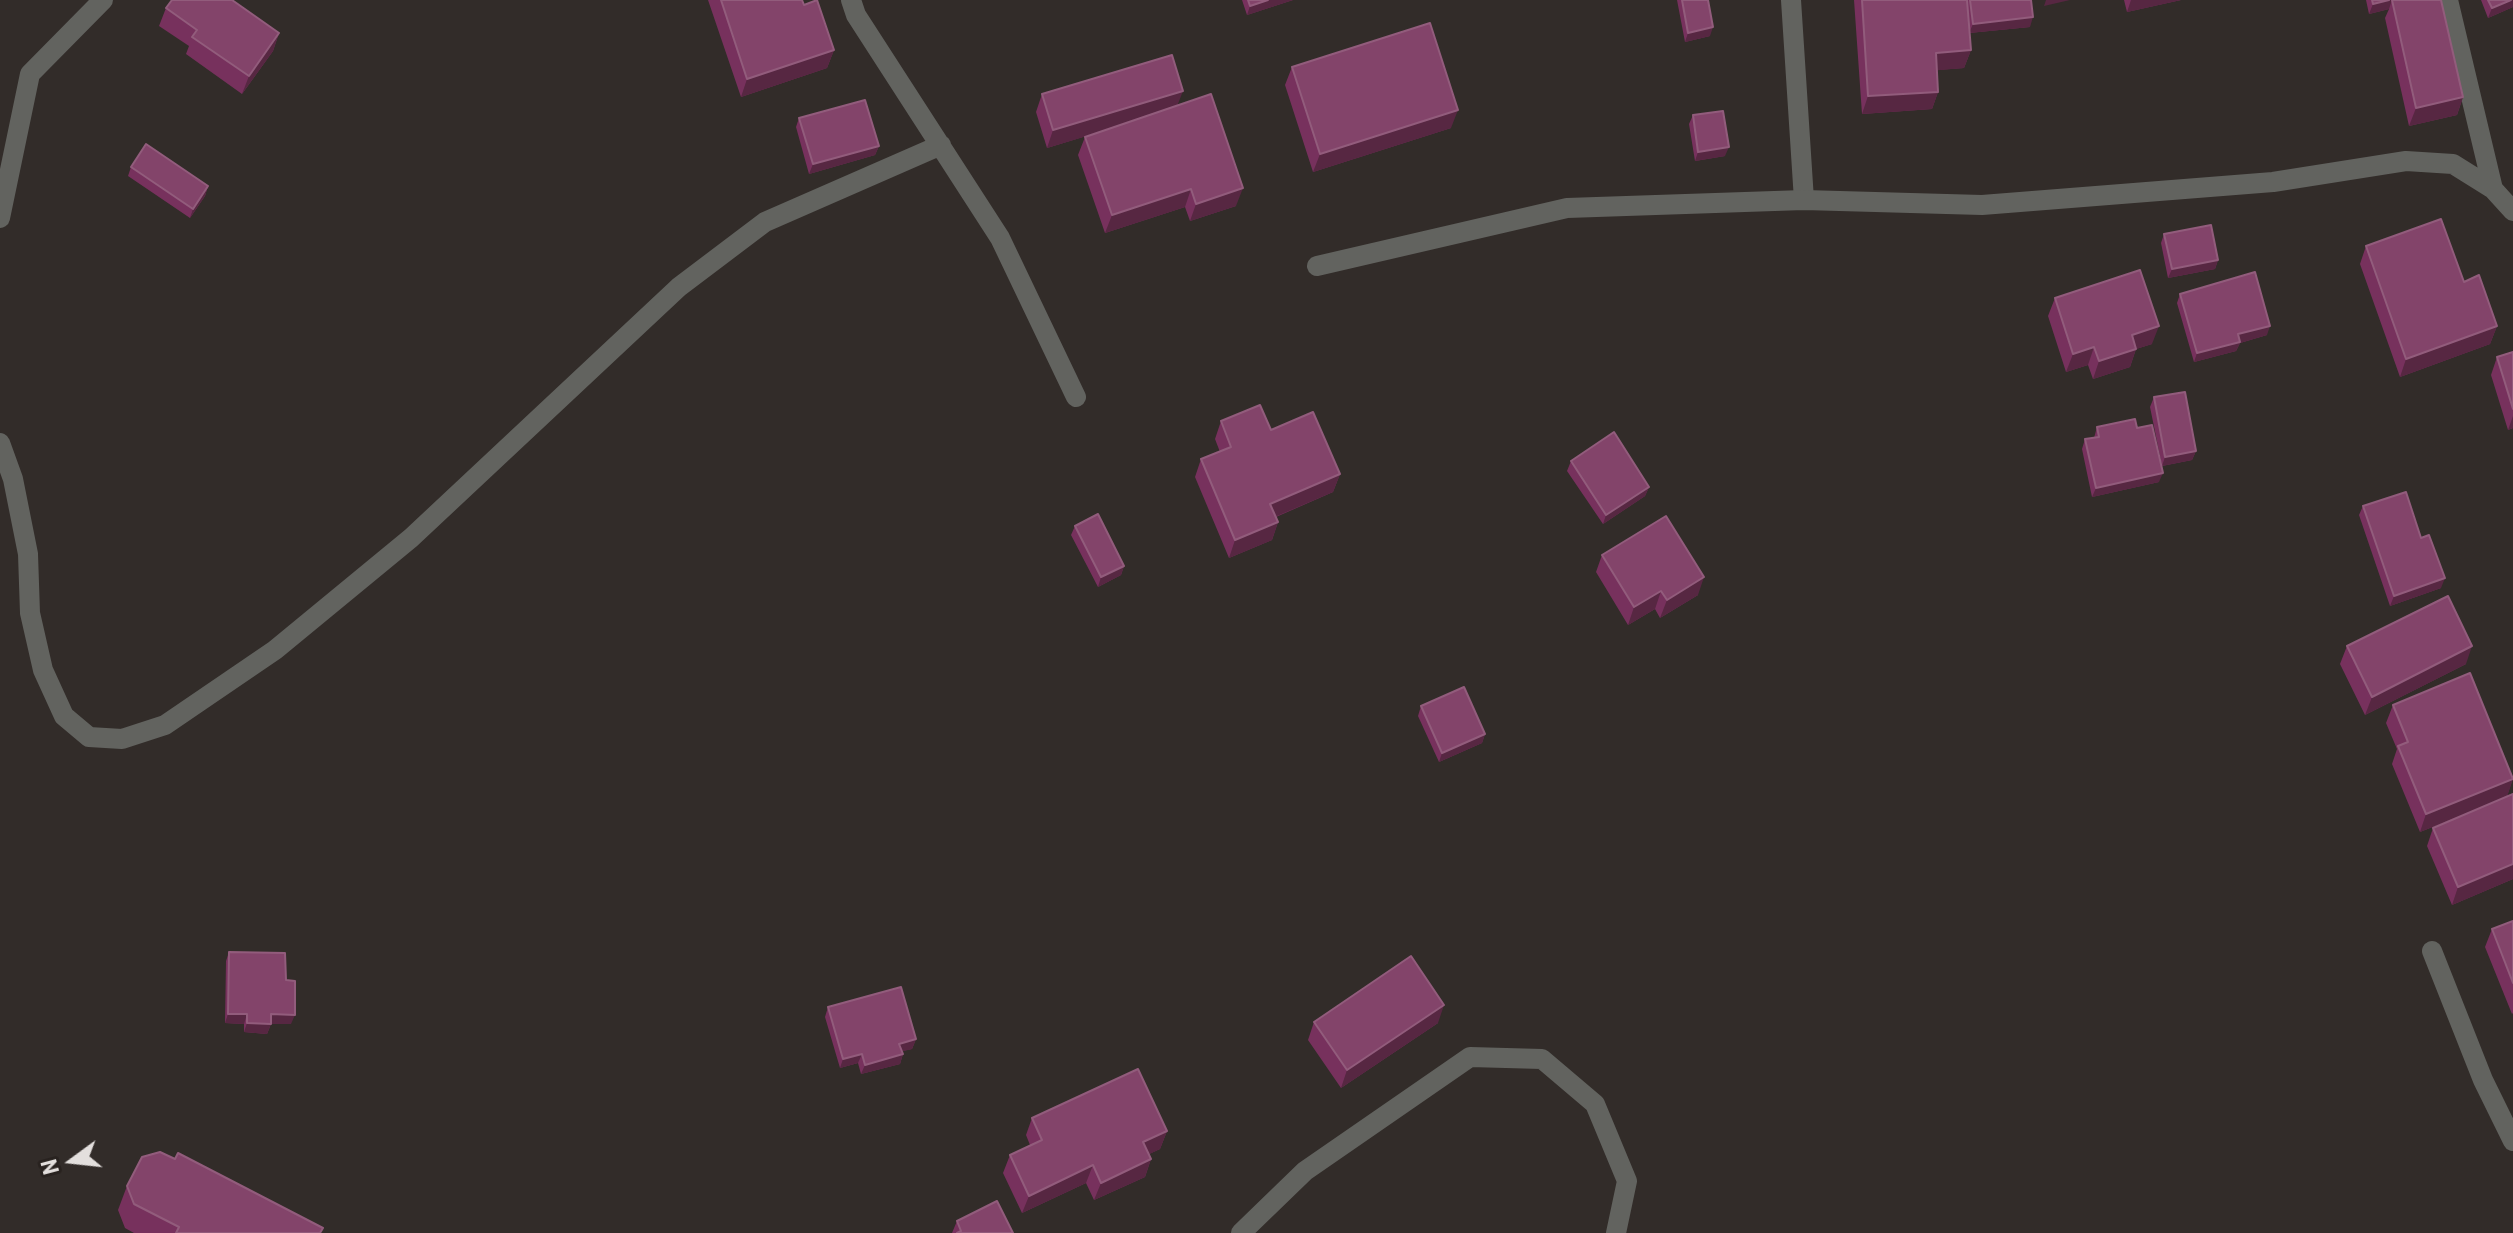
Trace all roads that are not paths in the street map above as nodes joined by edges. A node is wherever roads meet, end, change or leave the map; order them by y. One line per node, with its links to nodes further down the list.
1 (103, 0): 9 (street)
2 (851, 0): 5 (street)
3 (1791, 0): 7 (street)
4 (2448, 0): 6 (street)
5 (941, 145): 11 (street); 12 (street)
6 (2493, 189): 7 (street); 8 (street)
7 (1804, 200): 10 (street)
8 (2513, 211)
9 (0, 218)
10 (1317, 266)
11 (1076, 397)
12 (0, 443)
13 (2432, 951): 14 (street)
14 (2513, 1141)
15 (1241, 1233): 16 (street)
16 (1616, 1233)

